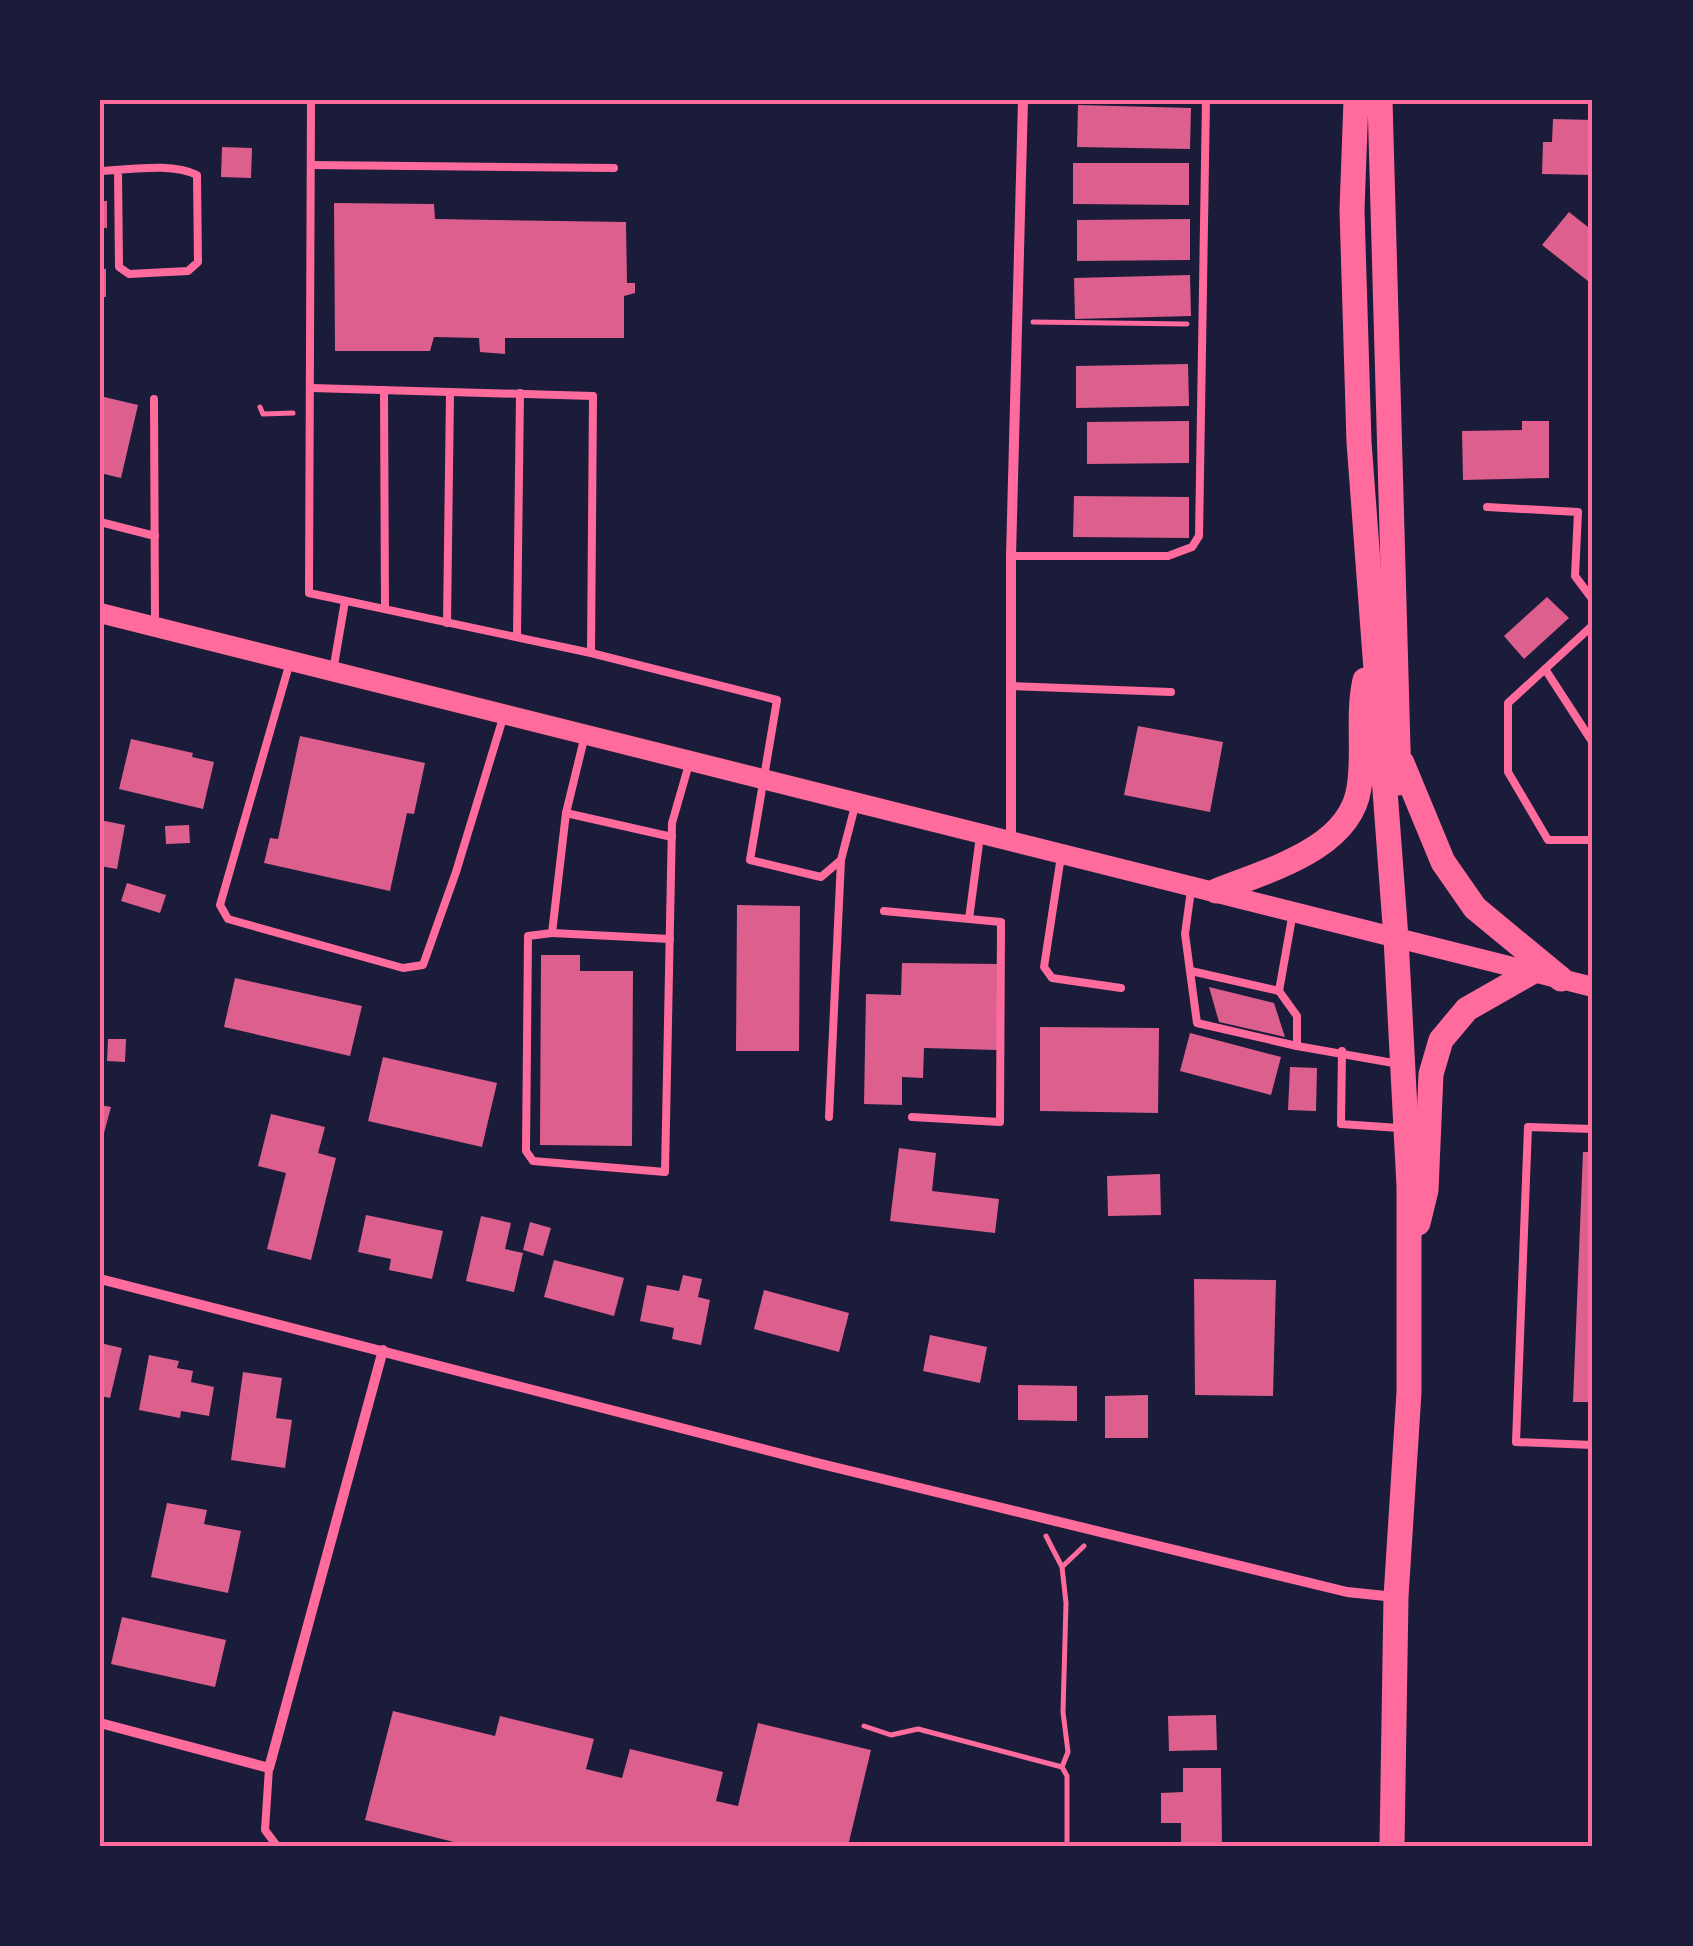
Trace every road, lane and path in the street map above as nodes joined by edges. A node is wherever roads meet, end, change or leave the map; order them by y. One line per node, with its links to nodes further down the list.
1 (310, 100): 6 (lane)
2 (1023, 100): 10 (street)
3 (1206, 100): 11 (lane)
4 (1356, 100): 31 (main road)
5 (1380, 100): 41 (main road)
6 (311, 165): 7 (lane); 12 (lane)
7 (614, 168)
8 (118, 170): 8 (lane); 9 (lane)
9 (100, 171)
10 (1015, 322): 11 (path); 22 (street)
11 (1202, 324): 22 (lane)
12 (311, 388): 13 (lane); 24 (lane)
13 (384, 390): 14 (lane); 25 (lane)
14 (450, 392): 15 (lane); 27 (lane)
15 (520, 394): 30 (lane); 32 (lane)
16 (154, 399): 21 (lane)
17 (260, 407): 18 (path)
18 (284, 413)
19 (1488, 507): 23 (lane)
20 (100, 522): 21 (lane)
21 (155, 536): 28 (lane)
22 (1010, 556): 36 (street)
23 (1593, 600)
24 (345, 601): 25 (lane); 35 (lane)
25 (385, 610): 27 (lane)
26 (100, 613): 28 (main road)
27 (447, 622): 30 (lane)
28 (155, 626): 33 (main road)
29 (1593, 626): 34 (lane)
30 (517, 638): 32 (lane)
31 (1374, 641): 52 (main road); 57 (main road)
32 (590, 653): 43 (lane)
33 (290, 660): 35 (main road); 38 (lane)
34 (1545, 669): 40 (lane); 49 (lane)
35 (333, 671): 38 (main road)
36 (1010, 686): 37 (lane); 48 (street)
37 (1171, 692)
38 (504, 714): 39 (main road)
39 (586, 734): 42 (main road); 45 (lane)
40 (1593, 743)
41 (1400, 758): 57 (main road); 61 (main road)
42 (690, 760): 43 (main road); 47 (lane)
43 (764, 778): 44 (main road); 51 (lane)
44 (856, 801): 46 (main road); 51 (lane)
45 (566, 813): 47 (lane); 56 (lane)
46 (981, 832): 48 (main road); 55 (lane)
47 (672, 837): 58 (lane)
48 (1011, 840): 50 (main road)
49 (1593, 840)
50 (1062, 852): 52 (main road); 63 (lane)
51 (841, 860): 68 (lane)
52 (1204, 888): 54 (main road); 59 (lane)
53 (884, 911): 55 (lane)
54 (1293, 911): 57 (main road); 64 (lane)
55 (969, 919): 69 (lane)
56 (552, 934): 58 (lane); 58 (lane)
57 (1396, 938): 60 (main road); 67 (main road)
58 (670, 939)
59 (1191, 971): 64 (lane); 65 (lane)
60 (1532, 972): 61 (main road); 72 (main road)
61 (1562, 979): 62 (main road)
62 (1593, 987)
63 (1121, 988)
64 (1279, 991): 65 (lane)
65 (1297, 1046): 66 (lane)
66 (1342, 1052): 67 (lane); 70 (lane)
67 (1402, 1065): 70 (main road)
68 (829, 1116)
69 (912, 1117)
70 (1406, 1128): 72 (main road)
71 (1593, 1129): 75 (lane)
72 (1409, 1257): 79 (main road)
73 (100, 1279): 74 (street)
74 (383, 1350): 79 (street); 83 (street)
75 (1593, 1445)
76 (1046, 1535): 78 (path)
77 (1086, 1544): 78 (path)
78 (1062, 1567): 82 (path)
79 (1396, 1598): 86 (main road)
80 (100, 1723): 83 (street)
81 (864, 1726): 82 (path)
82 (1062, 1767): 85 (path)
83 (269, 1768): 84 (lane)
84 (277, 1846)
85 (1067, 1846)
86 (1392, 1846)

